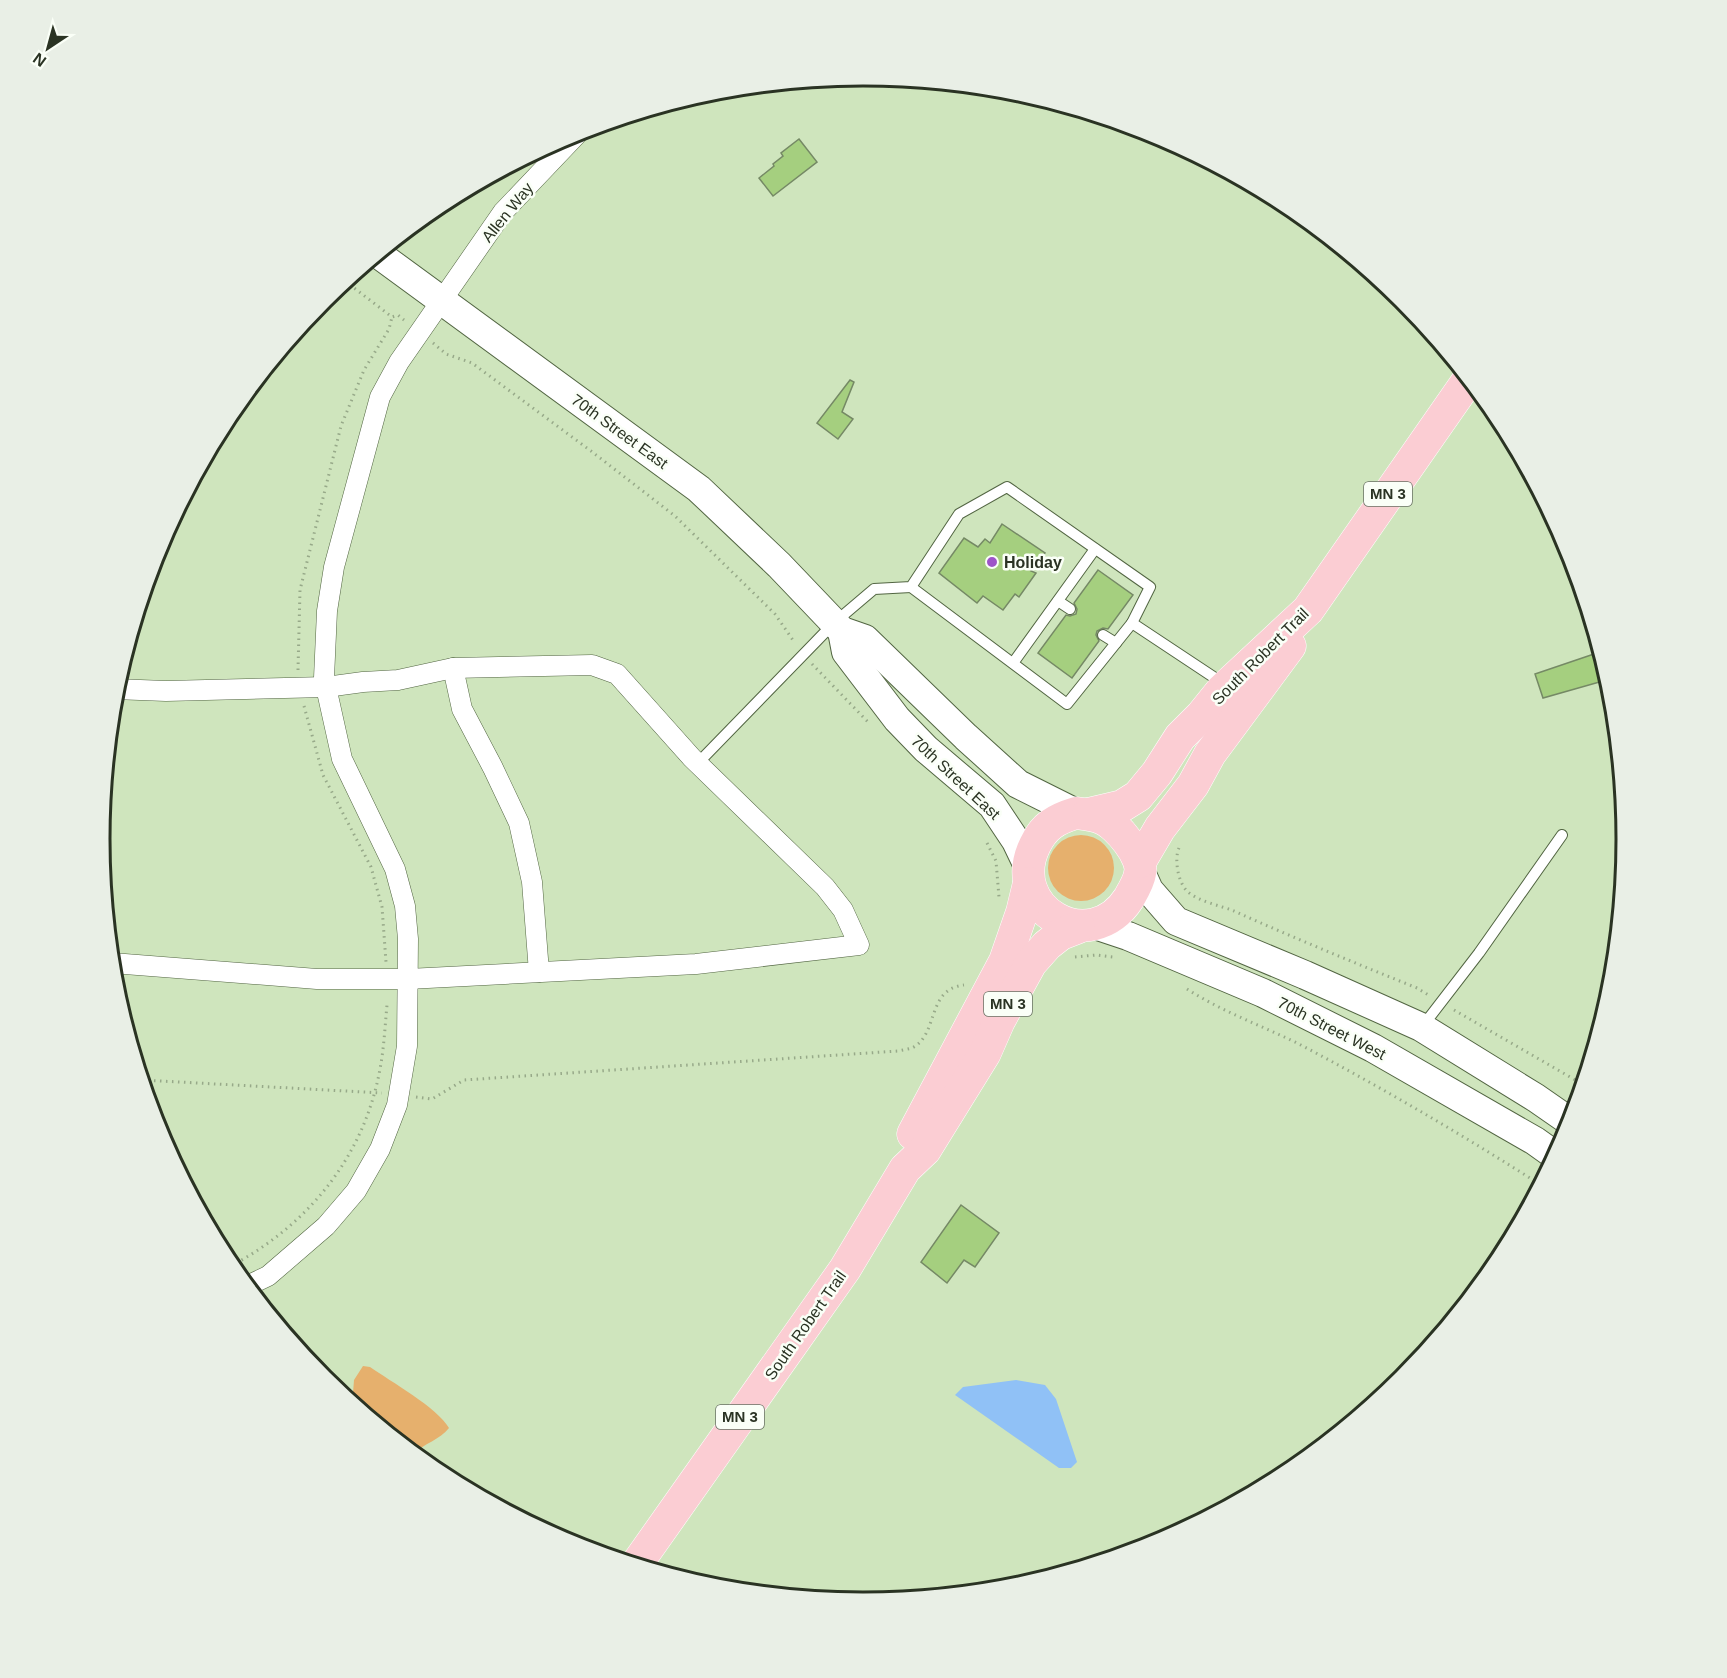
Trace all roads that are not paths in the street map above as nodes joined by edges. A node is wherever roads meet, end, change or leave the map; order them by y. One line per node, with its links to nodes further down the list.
1 (563, 148): 3 (street, Allen Way)
2 (384, 258): 3 (main road, 70th Street East)
3 (441, 300): 10 (main road, 70th Street East); 15 (street, Allen Way)
4 (1465, 385): 17 (main road, South Robert Trail / MN 3)
5 (1095, 549): 6 (lane); 7 (lane); 9 (lane)
6 (911, 587): 10 (lane); 13 (lane)
7 (1058, 601): 8 (lane); 13 (lane)
8 (1070, 609)
9 (1132, 622): 12 (lane); 17 (lane)
10 (838, 627): 18 (lane); 19 (main road, 70th Street East); 22 (main road, 70th Street East)
11 (1103, 635): 12 (lane)
12 (1116, 643): 13 (lane)
13 (1013, 663)
14 (453, 668): 15 (street); 18 (street); 25 (street)
15 (326, 687): 16 (street); 26 (street, Allen Way)
16 (124, 690)
17 (1237, 695): 19 (main road, South Robert Trail / MN 3); 21 (main road)
18 (698, 763): 25 (street)
19 (1082, 814): 21 (main road); 22 (main road)
20 (1562, 835): 27 (lane)
21 (1140, 867): 23 (main road); 27 (main road)
22 (1028, 874): 23 (main road); 30 (main road, South Robert Trail / MN 3)
23 (1087, 926): 29 (main road, 70th Street West); 30 (main road, South Robert Trail / MN 3)
24 (120, 964): 26 (street)
25 (538, 972): 26 (street)
26 (408, 979): 31 (street, Allen Way)
27 (1421, 1028): 28 (main road)
28 (1564, 1117)
29 (1549, 1151)
30 (905, 1169): 32 (main road, South Robert Trail / MN 3)
31 (255, 1282)
32 (640, 1559)

